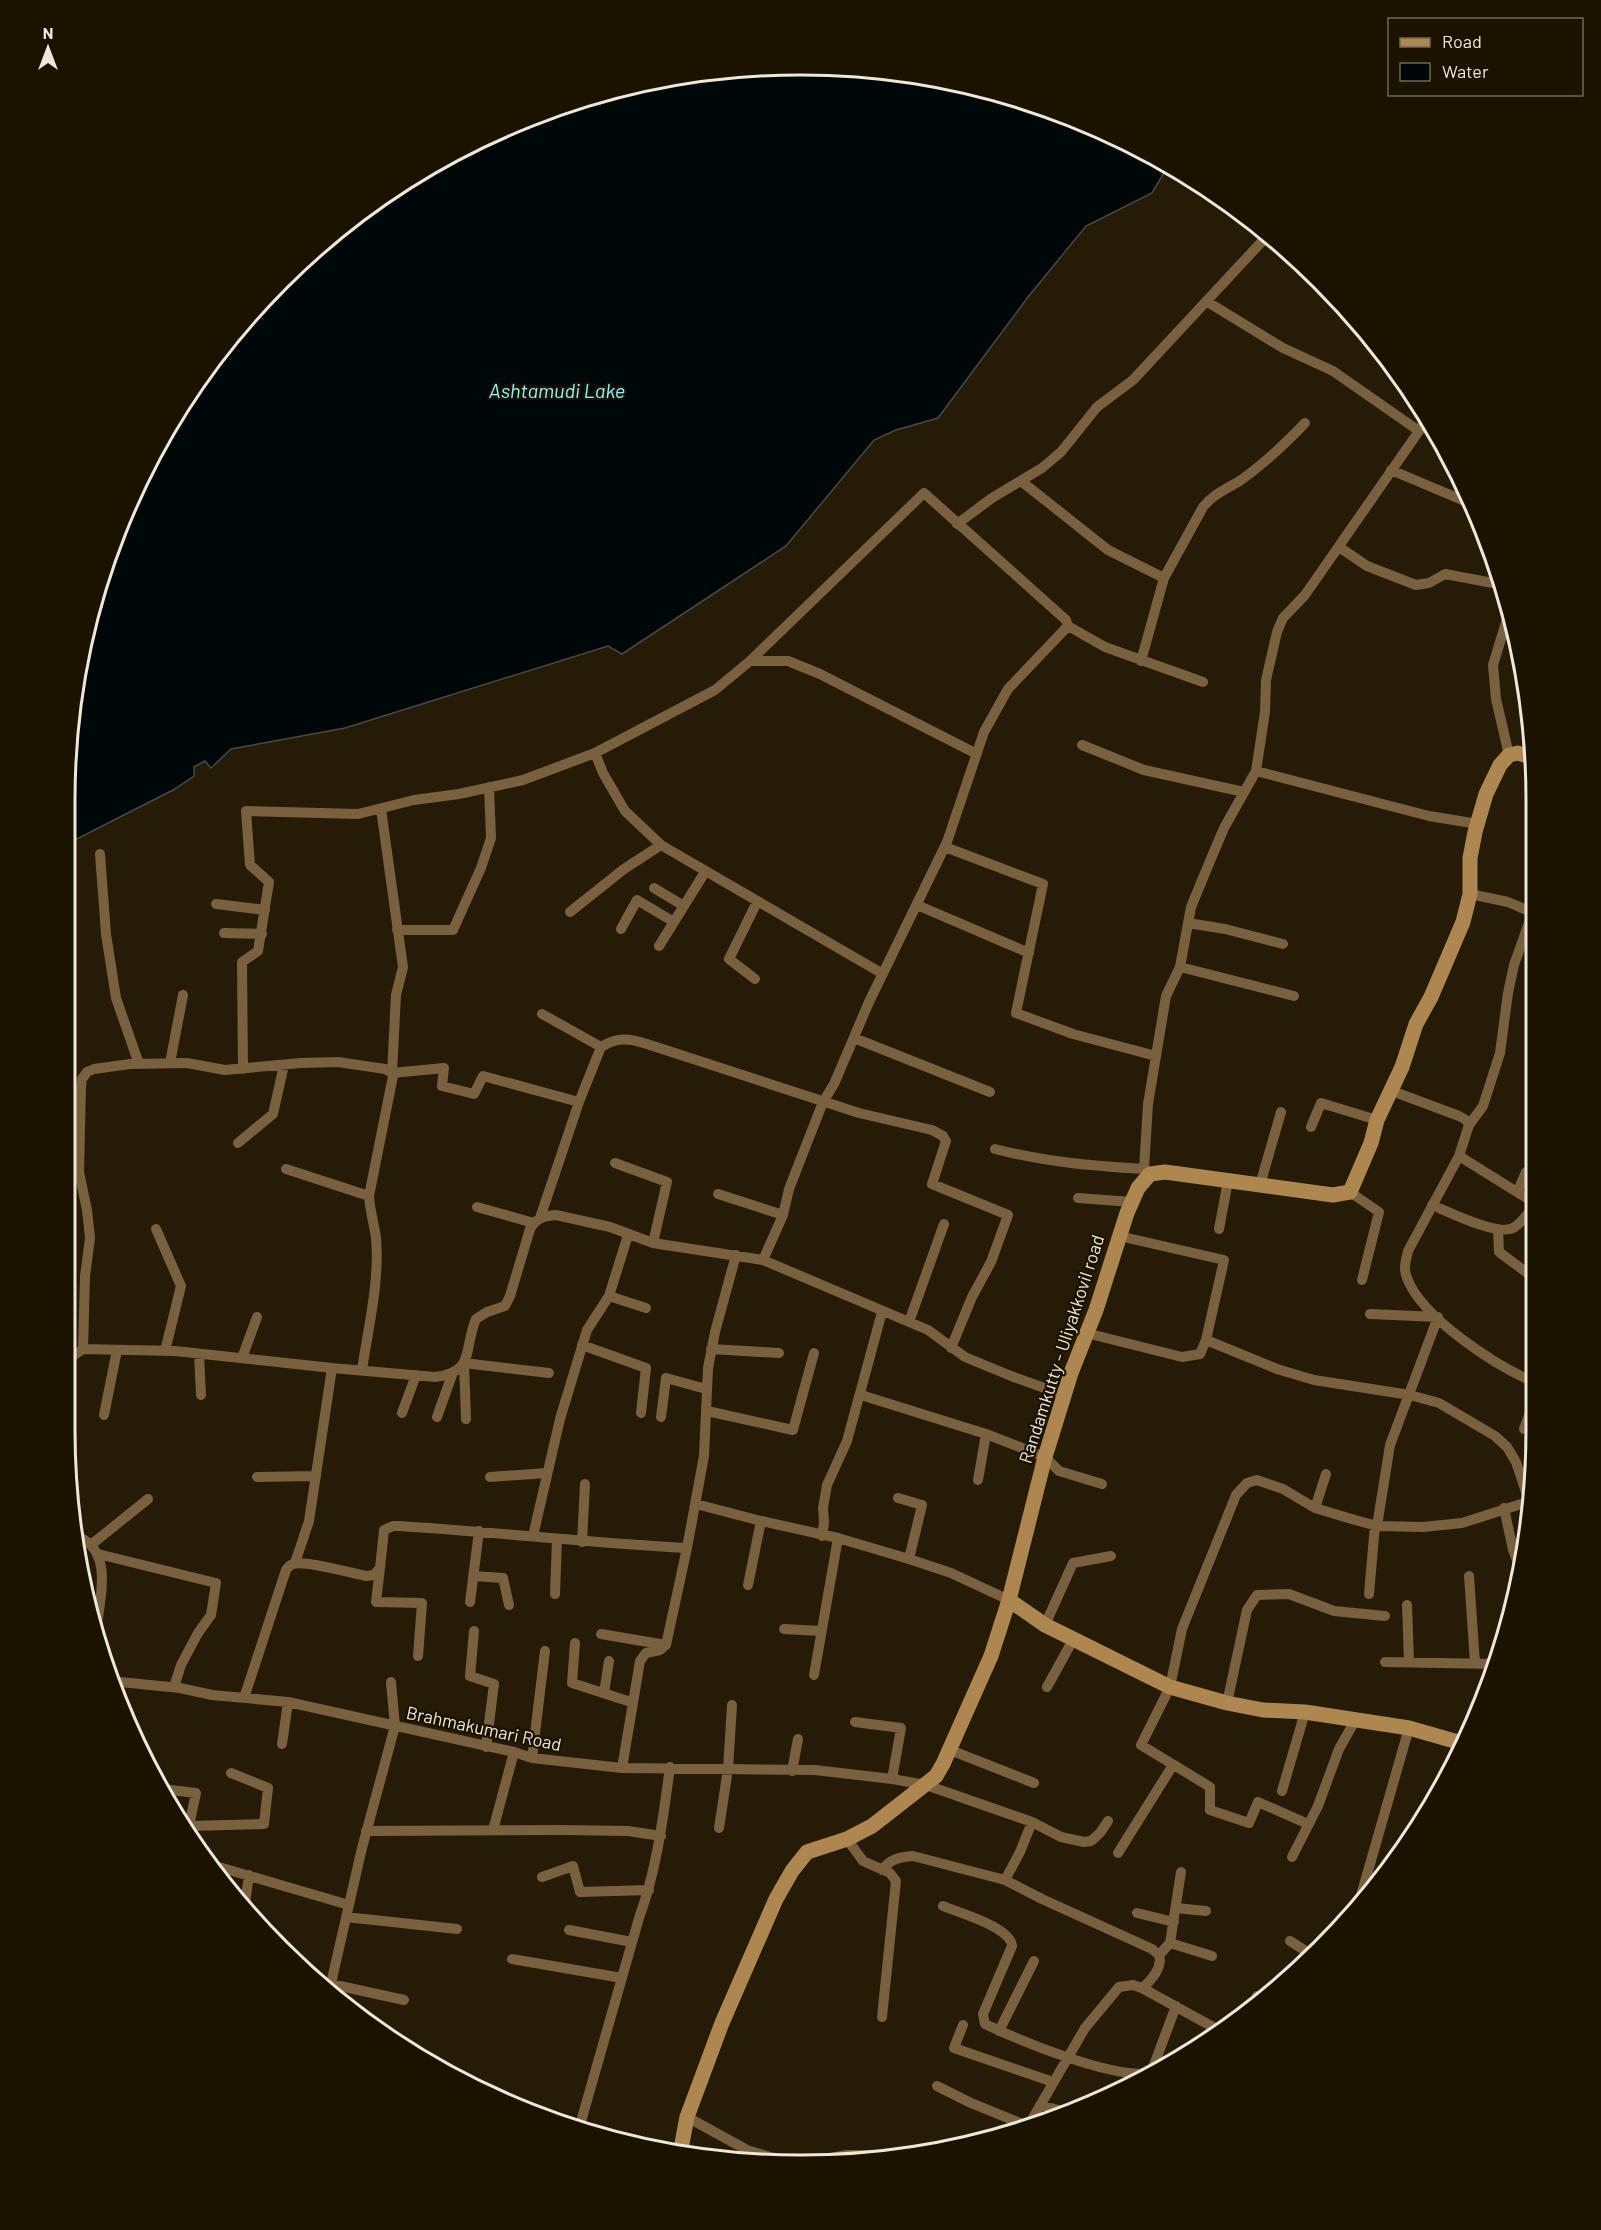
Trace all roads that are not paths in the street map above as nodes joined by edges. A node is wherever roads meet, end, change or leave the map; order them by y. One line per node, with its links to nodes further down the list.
1 (1262, 241): 2 (street)
2 (1206, 301): 5 (street); 7 (street)
3 (1305, 423): 11 (street)
4 (1422, 426): 5 (street)
5 (1419, 431): 6 (street)
6 (1390, 470): 8 (street); 10 (street)
7 (1021, 481): 9 (street); 11 (street)
8 (1460, 499)
9 (957, 524): 13 (street); 15 (street)
10 (1339, 547): 12 (street); 23 (street)
11 (1164, 578): 16 (street)
12 (1492, 582)
13 (1068, 626): 16 (street); 20 (street)
14 (1504, 627): 21 (street)
15 (750, 661): 19 (street); 20 (street)
16 (1141, 661): 17 (street)
17 (1203, 682)
18 (1082, 745): 25 (street)
19 (595, 753): 24 (street); 28 (street)
20 (975, 753): 29 (street)
21 (1509, 755): 22 (street); 27 (street)
22 (1524, 755)
23 (1256, 771): 25 (street); 27 (street)
24 (489, 788): 26 (street); 43 (street)
25 (1244, 792): 42 (street)
26 (381, 810): 38 (street); 43 (street)
27 (1478, 824): 33 (street)
28 (661, 845): 31 (street); 40 (street)
29 (945, 847): 36 (street); 50 (street)
30 (100, 854): 61 (street)
31 (705, 872): 34 (street); 37 (street)
32 (654, 888): 37 (street)
33 (1470, 894): 39 (street); 65 (street)
34 (757, 903): 52 (street); 53 (street)
35 (216, 904): 38 (street)
36 (917, 905): 50 (street); 52 (street)
37 (684, 906): 41 (street)
38 (265, 910): 47 (street)
39 (1526, 910)
40 (570, 912)
41 (674, 922): 44 (street); 49 (street)
42 (1188, 923): 48 (street); 51 (street)
43 (397, 930): 64 (street)
44 (621, 930)
45 (224, 933): 47 (street)
46 (1526, 933): 71 (street)
47 (262, 934): 63 (street)
48 (1282, 944)
49 (659, 946)
50 (1029, 953): 59 (street)
51 (1180, 967): 55 (street); 59 (street)
52 (883, 974): 57 (street)
53 (755, 979)
54 (183, 995): 60 (street)
55 (1294, 996)
56 (542, 1014): 58 (street)
57 (854, 1038): 66 (street); 68 (street)
58 (601, 1047): 67 (street); 68 (street)
59 (1156, 1056): 80 (street)
60 (170, 1063): 61 (street); 63 (street)
61 (139, 1064): 74 (street)
62 (284, 1065): 63 (street); 64 (street); 75 (street)
63 (243, 1069)
64 (392, 1073): 67 (street); 87 (street)
65 (1392, 1090): 70 (street); 71 (street)
66 (990, 1092)
67 (579, 1102): 95 (street)
68 (823, 1102): 93 (street); 117 (street)
69 (1281, 1112): 83 (street)
70 (1377, 1120): 72 (street); 85 (street)
71 (1468, 1125): 77 (street)
72 (1311, 1127)
73 (75, 1142): 74 (street)
74 (79, 1142): 118 (street)
75 (238, 1143)
76 (995, 1149): 80 (street)
77 (1459, 1156): 84 (street); 91 (street)
78 (615, 1163): 102 (street)
79 (286, 1169): 87 (street)
80 (1147, 1171): 82 (street); 90 (street, Randamkutty - Uliyakkovil road)
81 (1526, 1172): 84 (street)
82 (1228, 1181): 83 (street); 98 (street)
83 (1260, 1185): 85 (street)
84 (1518, 1191): 88 (street)
85 (1350, 1192): 106 (street)
86 (718, 1194): 93 (street)
87 (369, 1196): 129 (street)
88 (1526, 1197)
89 (1078, 1198): 90 (street)
90 (1132, 1202): 101 (street, Randamkutty - Uliyakkovil road)
91 (1432, 1205): 99 (street); 112 (street)
92 (477, 1207): 95 (street)
93 (783, 1215): 104 (street)
94 (1526, 1215): 99 (street)
95 (537, 1220): 100 (street); 127 (street)
96 (944, 1224): 113 (street)
97 (156, 1229): 121 (street)
98 (1219, 1229)
99 (1498, 1229): 105 (street)
100 (628, 1235): 102 (street); 107 (street)
101 (1119, 1236): 114 (street, Randamkutty - Uliyakkovil road); 115 (street)
102 (653, 1243): 103 (street)
103 (736, 1256): 104 (street); 119 (street)
104 (763, 1260): 109 (street)
105 (1526, 1272)
106 (1362, 1280)
107 (609, 1296): 108 (street); 116 (street)
108 (646, 1308)
109 (882, 1312): 113 (street); 136 (street)
110 (1370, 1314): 112 (street)
111 (257, 1317): 126 (street)
112 (1438, 1317): 133 (street); 138 (street)
113 (909, 1322): 117 (street)
114 (1086, 1333): 115 (street); 137 (street, Randamkutty - Uliyakkovil road)
115 (1206, 1340): 138 (street)
116 (582, 1345): 141 (street); 150 (street)
117 (951, 1348): 137 (street)
118 (83, 1349): 120 (street); 124 (street)
119 (711, 1349): 122 (street); 134 (street)
120 (117, 1350): 121 (street); 142 (street)
121 (165, 1351): 125 (street)
122 (779, 1353)
123 (814, 1353): 139 (street)
124 (75, 1354)
125 (199, 1354): 126 (street); 135 (street)
126 (242, 1358): 128 (street)
127 (464, 1363): 130 (street); 132 (street); 145 (street)
128 (332, 1368): 129 (street); 152 (street)
129 (362, 1370): 131 (street)
130 (549, 1373)
131 (416, 1375): 132 (street); 140 (street)
132 (452, 1375): 143 (street)
133 (1526, 1378)
134 (705, 1389): 139 (street); 144 (street)
135 (201, 1395)
136 (861, 1395): 148 (street); 169 (street)
137 (1064, 1395): 149 (street, Randamkutty - Uliyakkovil road)
138 (1410, 1395): 156 (street); 166 (street)
139 (707, 1411): 162 (street)
140 (402, 1413)
141 (641, 1413)
142 (104, 1415)
143 (437, 1417)
144 (661, 1417)
145 (466, 1419)
146 (1526, 1423): 147 (street)
147 (1524, 1429)
148 (986, 1434): 149 (street); 155 (street)
149 (1045, 1457): 158 (street); 186 (street, Randamkutty - Uliyakkovil road)
150 (547, 1473): 154 (street); 168 (street)
151 (1326, 1474): 163 (street)
152 (316, 1476): 153 (street); 179 (street)
153 (257, 1477)
154 (490, 1477)
155 (978, 1480)
156 (1523, 1483)
157 (585, 1484): 173 (street)
158 (1102, 1484)
159 (898, 1498): 178 (street)
160 (148, 1499): 175 (street)
161 (1522, 1503): 164 (street)
162 (696, 1504): 165 (street); 174 (street)
163 (1315, 1508): 166 (street); 211 (street)
164 (1504, 1508): 166 (street); 176 (street)
165 (761, 1521): 169 (street); 183 (street)
166 (1376, 1525): 185 (street)
167 (479, 1531): 168 (street); 180 (street); 181 (street)
168 (533, 1536): 171 (street)
169 (822, 1536): 170 (street)
170 (838, 1538): 178 (street); 195 (street)
171 (557, 1539): 173 (street); 184 (street)
172 (84, 1541): 175 (street)
173 (582, 1542): 174 (street)
174 (687, 1548): 199 (street)
175 (95, 1549): 190 (street); 212 (street)
176 (1515, 1553)
177 (1111, 1556): 192 (street)
178 (909, 1559): 186 (street)
179 (295, 1563): 180 (street); 214 (street)
180 (380, 1568): 201 (street)
181 (473, 1576): 187 (street); 188 (street)
182 (1469, 1576): 205 (street)
183 (748, 1585)
184 (555, 1594)
185 (1369, 1594)
186 (1009, 1600): 192 (street); 228 (street, Randamkutty - Uliyakkovil road)
187 (470, 1602)
188 (508, 1605)
189 (1407, 1605): 204 (street)
190 (98, 1607)
191 (1385, 1616): 217 (street)
192 (1045, 1625): 197 (street)
193 (784, 1629): 195 (street)
194 (474, 1631): 227 (street)
195 (820, 1631): 207 (street)
196 (601, 1634): 199 (street)
197 (1074, 1638): 210 (street); 211 (street)
198 (575, 1643): 213 (street)
199 (666, 1645): 216 (street)
200 (545, 1651): 230 (street)
201 (418, 1656)
202 (609, 1661): 213 (street)
203 (1385, 1662): 204 (street)
204 (1409, 1662): 205 (street)
205 (1475, 1663): 206 (street)
206 (1487, 1664)
207 (814, 1675)
208 (121, 1682): 212 (street, Brahmakumari Road)
209 (391, 1682): 222 (street)
210 (1047, 1687)
211 (1170, 1687): 217 (street); 231 (street)
212 (174, 1688): 214 (street, Brahmakumari Road)
213 (604, 1694): 216 (street)
214 (244, 1698): 215 (street, Brahmakumari Road)
215 (288, 1702): 222 (street, Brahmakumari Road); 226 (street)
216 (632, 1702): 233 (street)
217 (1227, 1703): 219 (street)
218 (732, 1705): 234 (street)
219 (1305, 1712): 220 (street); 241 (street)
220 (1356, 1719): 223 (street); 245 (street)
221 (855, 1722): 237 (street)
222 (395, 1726): 227 (street, Brahmakumari Road); 248 (street)
223 (1409, 1728): 225 (street); 260 (street)
224 (798, 1739): 235 (street)
225 (1455, 1741)
226 (282, 1744)
227 (486, 1747): 229 (street, Brahmakumari Road)
228 (950, 1750): 238 (street); 239 (street, Randamkutty - Uliyakkovil road)
229 (514, 1752): 230 (street, Brahmakumari Road); 249 (street)
230 (532, 1758): 233 (street, Brahmakumari Road)
231 (1173, 1765): 245 (street); 252 (street)
232 (670, 1767): 233 (street, Brahmakumari Road); 234 (street, Brahmakumari Road); 250 (street)
233 (622, 1768)
234 (728, 1770): 235 (street, Brahmakumari Road); 246 (street)
235 (792, 1771): 237 (street, Brahmakumari Road)
236 (231, 1773): 247 (street)
237 (891, 1779): 239 (street, Brahmakumari Road)
238 (1034, 1783)
239 (926, 1785): 244 (street, Brahmakumari Road); 251 (street, Randamkutty - Uliyakkovil road)
240 (171, 1790): 243 (street)
241 (1282, 1791)
242 (1108, 1821): 244 (street, Brahmakumari Road)
243 (190, 1822)
244 (1032, 1822): 259 (street)
245 (1308, 1824): 253 (street)
246 (719, 1828)
247 (195, 1830)
248 (366, 1830): 249 (street); 263 (street)
249 (493, 1830): 250 (street)
250 (661, 1836): 261 (street)
251 (847, 1839): 255 (street); 298 (street, Randamkutty - Uliyakkovil road)
252 (1118, 1853)
253 (1292, 1857)
254 (223, 1868): 257 (street)
255 (882, 1870): 259 (street); 286 (street)
256 (1181, 1872): 265 (street)
257 (249, 1875): 262 (street); 263 (street)
258 (542, 1877): 261 (street)
259 (1005, 1880): 276 (street)
260 (1364, 1886)
261 (649, 1890): 273 (street)
262 (246, 1897)
263 (349, 1905): 268 (street)
264 (943, 1906): 289 (street)
265 (1176, 1908): 266 (street); 269 (street)
266 (1206, 1911)
267 (1137, 1913): 269 (street)
268 (346, 1917): 270 (street); 281 (street)
269 (1174, 1922): 274 (street)
270 (457, 1929)
271 (569, 1930): 273 (street)
272 (1290, 1941): 275 (street)
273 (632, 1942): 280 (street)
274 (1170, 1943): 276 (street); 277 (street)
275 (1305, 1951)
276 (1159, 1955): 282 (street)
277 (1212, 1956)
278 (512, 1959): 280 (street)
279 (1034, 1961): 289 (street)
280 (622, 1978): 299 (street)
281 (331, 1982)
282 (1142, 1988): 285 (street); 290 (street)
283 (340, 1990): 284 (street)
284 (404, 2000)
285 (1176, 2006): 288 (street); 291 (street)
286 (882, 2017)
287 (963, 2025): 293 (street)
288 (1213, 2027)
289 (999, 2031): 290 (street)
290 (1067, 2057): 292 (street); 293 (street)
291 (1154, 2063)
292 (1133, 2074)
293 (1053, 2082): 295 (street)
294 (937, 2086): 300 (street)
295 (1040, 2105): 296 (street); 297 (street)
296 (1054, 2109)
297 (1034, 2116)
298 (687, 2117): 301 (street, Randamkutty - Uliyakkovil road); 302 (street)
299 (581, 2120)
300 (1016, 2121)
301 (682, 2145)
302 (758, 2153)

